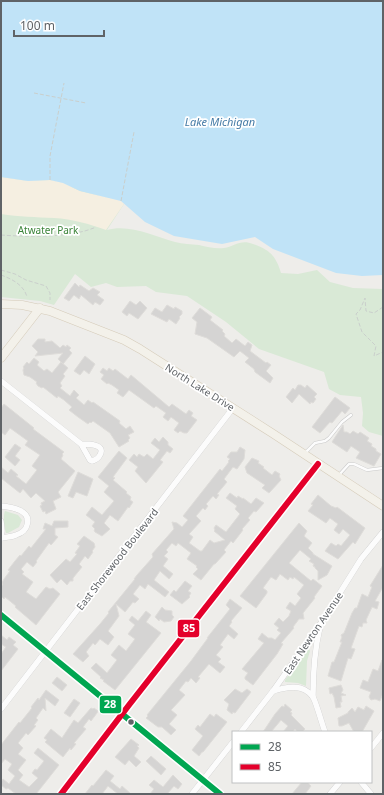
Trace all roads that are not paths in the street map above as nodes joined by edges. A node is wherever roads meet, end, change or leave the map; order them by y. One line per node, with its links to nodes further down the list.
1 (1, 304): 2 (main road, North Lake Drive)
2 (40, 308): 3 (main road); 5 (main road, North Lake Drive)
3 (1, 358)
4 (1, 380): 7 (street)
5 (233, 408): 8 (main road, North Lake Drive); 19 (street, East Shorewood Boulevard)
6 (351, 415): 8 (lane)
7 (82, 444)
8 (303, 455): 9 (main road, North Lake Drive)
9 (318, 464): 11 (main road, North Lake Drive); 23 (street)
10 (383, 468): 11 (lane)
11 (338, 477): 13 (main road, North Lake Drive)
12 (1, 506): 16 (street)
13 (383, 506)
14 (1, 520): 16 (street)
15 (383, 532): 18 (street, East Newton Avenue)
16 (1, 538)
17 (1, 615): 19 (street)
18 (321, 623): 20 (street, East Newton Avenue); 21 (street)
19 (46, 651): 22 (street, East Shorewood Boulevard); 23 (street)
20 (272, 691): 21 (street); 24 (street, East Newton Avenue)
21 (313, 697): 25 (street)
22 (1, 709)
23 (123, 714): 29 (street); 32 (street)
24 (241, 731)
25 (325, 731)
26 (383, 733): 28 (street)
27 (232, 743): 29 (street)
28 (372, 747)
29 (203, 780): 33 (street); 34 (street)
30 (339, 783): 35 (street)
31 (362, 783): 36 (street)
32 (61, 794)
33 (192, 794)
34 (220, 794)
35 (330, 794)
36 (371, 794)

